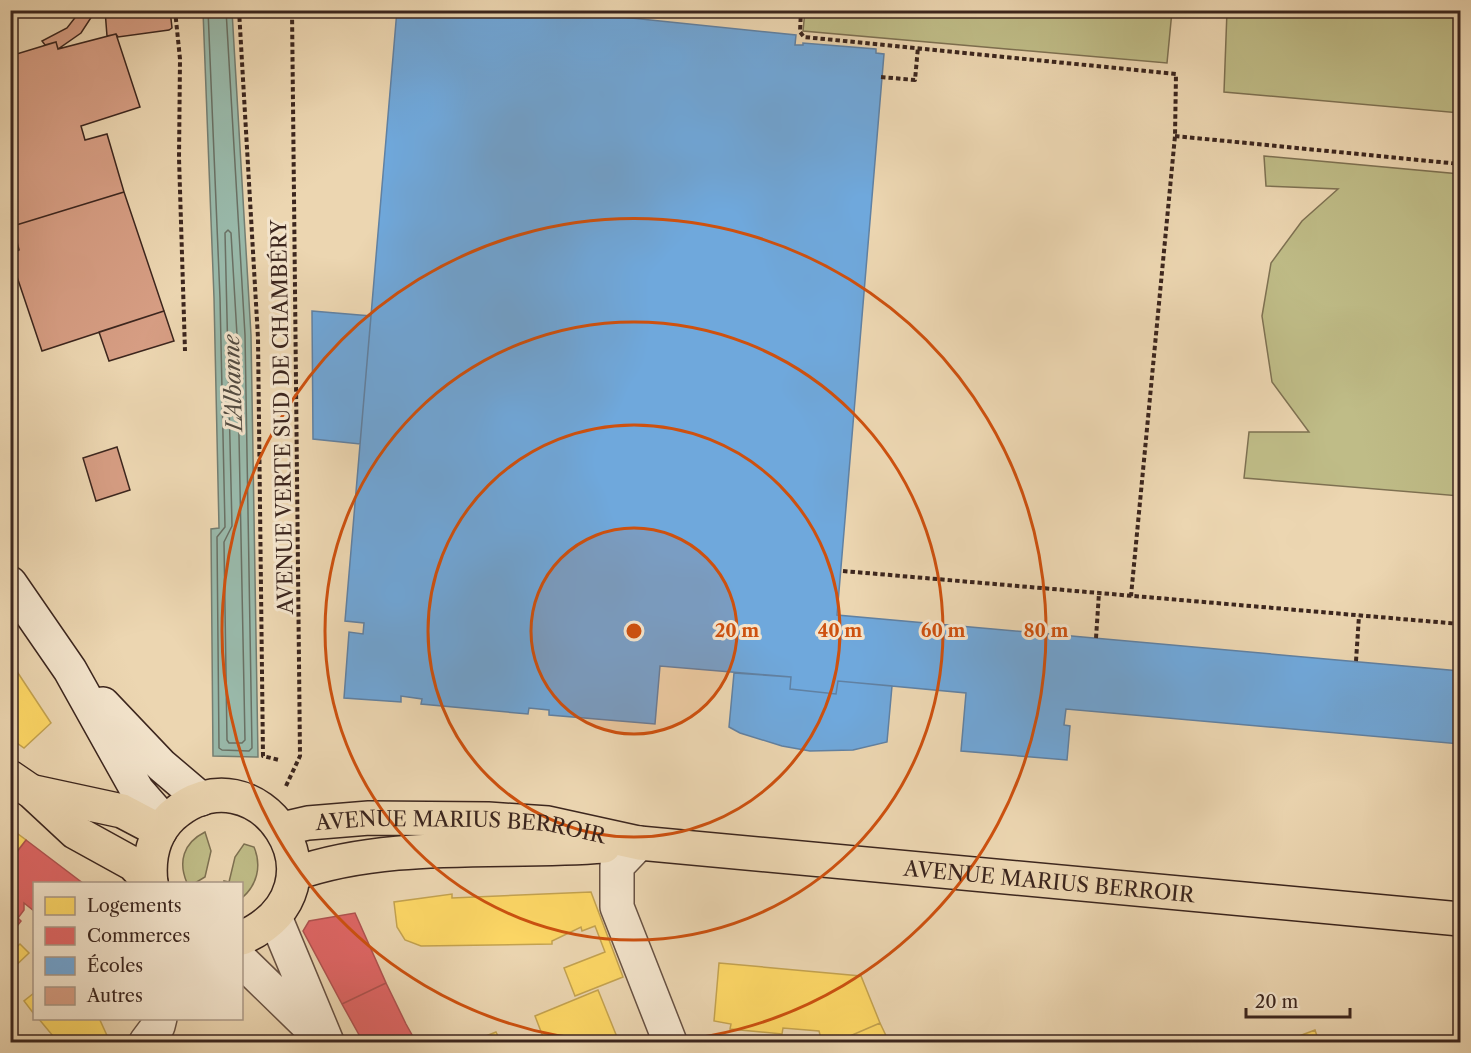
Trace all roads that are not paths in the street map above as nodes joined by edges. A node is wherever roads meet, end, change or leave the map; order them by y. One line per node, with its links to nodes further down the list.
1 (10, 583): 2 (street)
2 (70, 670): 4 (street); 6 (street)
3 (21, 784): 6 (main road); 9 (main road)
4 (201, 799): 5 (main road); 6 (main road)
5 (278, 823): 7 (main road, AVENUE MARIUS BERROIR); 8 (main road)
6 (163, 827): 10 (main road)
7 (639, 843): 8 (main road, AVENUE MARIUS BERROIR); 12 (main road, AVENUE MARIUS BERROIR); 18 (street)
8 (294, 874): 11 (main road)
9 (150, 882)
10 (151, 882)
11 (275, 917): 13 (main road); 17 (street)
12 (1461, 919)
13 (243, 938)
14 (243, 962): 17 (street)
15 (160, 1020): 16 (street)
16 (146, 1042)
17 (327, 1042)
18 (670, 1042)

